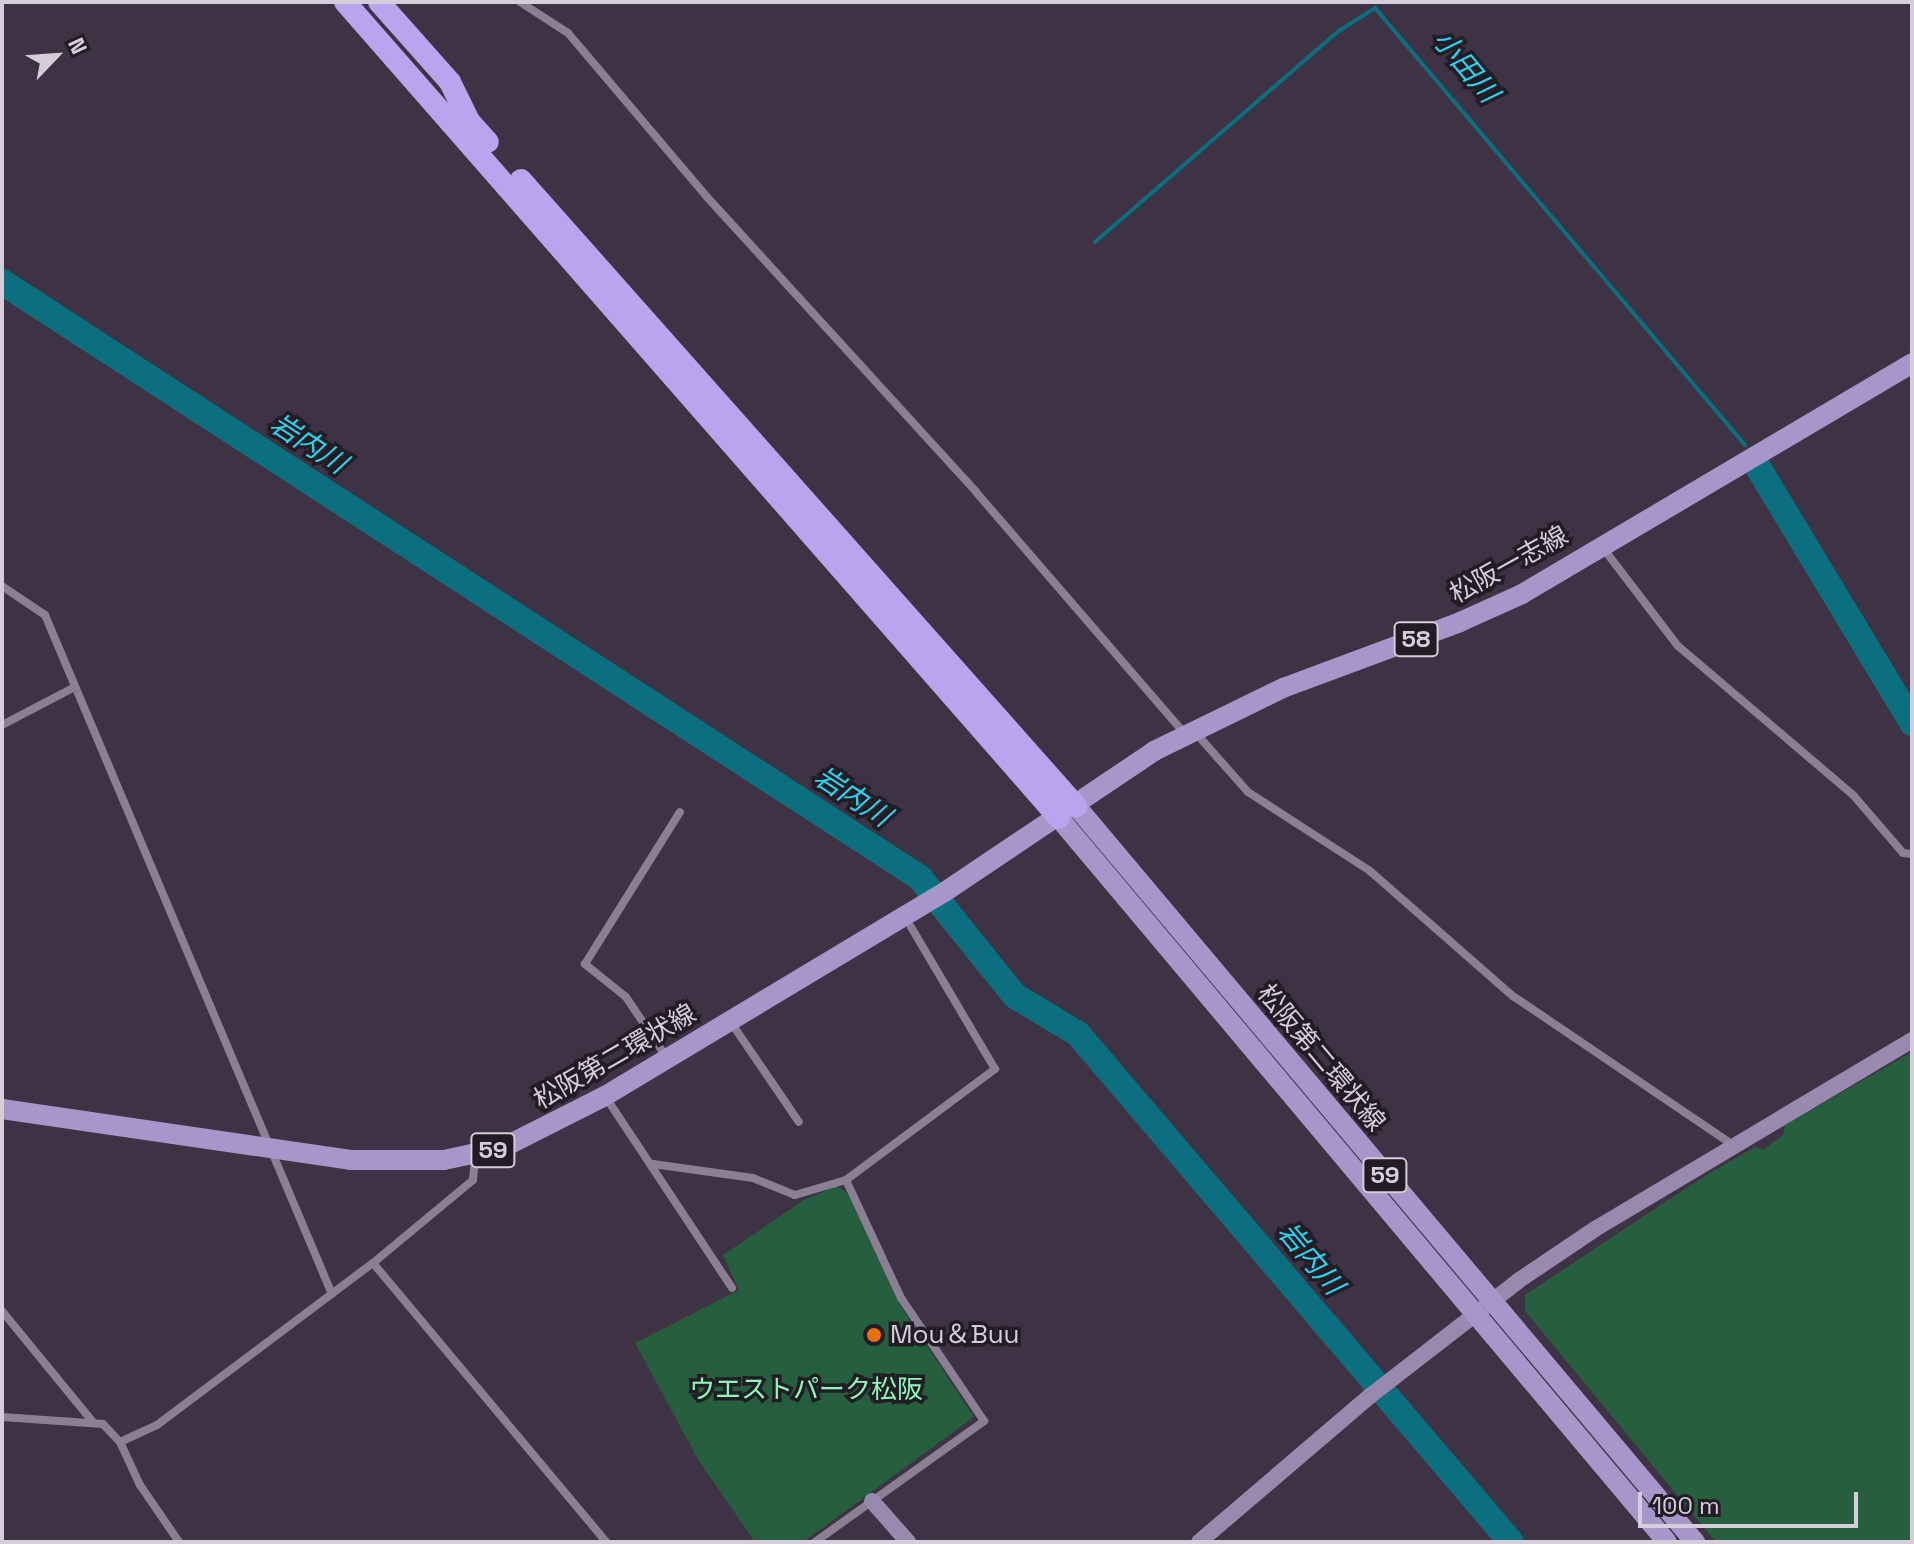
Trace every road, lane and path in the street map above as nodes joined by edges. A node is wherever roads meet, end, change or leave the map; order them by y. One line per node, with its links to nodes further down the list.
1 (345, 2): 11 (highway)
2 (379, 2): 11 (highway)
3 (520, 2): 9 (street)
4 (1912, 363): 5 (main road, 松阪一志線 / 58)
5 (1600, 543): 9 (main road, 松阪一志線 / 58); 12 (street)
6 (2, 586): 7 (street)
7 (73, 688): 8 (street); 21 (street)
8 (2, 725)
9 (1190, 732): 11 (main road, 松阪一志線 / 58); 20 (street)
10 (680, 812): 16 (street)
11 (1067, 812): 14 (main road, 松阪第二環状線 / 59); 28 (main road, 松阪第二環状線 / 59)
12 (1912, 854)
13 (911, 927): 24 (street)
14 (730, 1020): 16 (main road, 松阪第二環状線 / 59); 19 (street)
15 (1912, 1040): 20 (street)
16 (667, 1058): 17 (main road, 松阪第二環状線 / 59)
17 (605, 1096): 22 (main road, 松阪第二環状線 / 59); 23 (street)
18 (2, 1109): 21 (main road, 松阪第二環状線 / 59)
19 (799, 1122)
20 (1733, 1145): 28 (street)
21 (269, 1149): 22 (main road, 松阪第二環状線 / 59); 27 (street)
22 (475, 1155): 25 (street)
23 (653, 1164): 24 (street); 26 (street)
24 (846, 1180): 33 (street)
25 (373, 1263): 27 (street); 35 (street)
26 (732, 1288)
27 (332, 1294): 32 (street)
28 (1483, 1306): 38 (street); 39 (main road, 松阪第二環状線 / 59); 40 (main road, 松阪第二環状線 / 59)
29 (2, 1311): 31 (street)
30 (2, 1417): 31 (street)
31 (92, 1421): 32 (street)
32 (120, 1442): 34 (street)
33 (872, 1501): 36 (street); 37 (street)
34 (179, 1542)
35 (606, 1542)
36 (815, 1542)
37 (908, 1542)
38 (1199, 1542)
39 (1667, 1542)
40 (1695, 1542)

